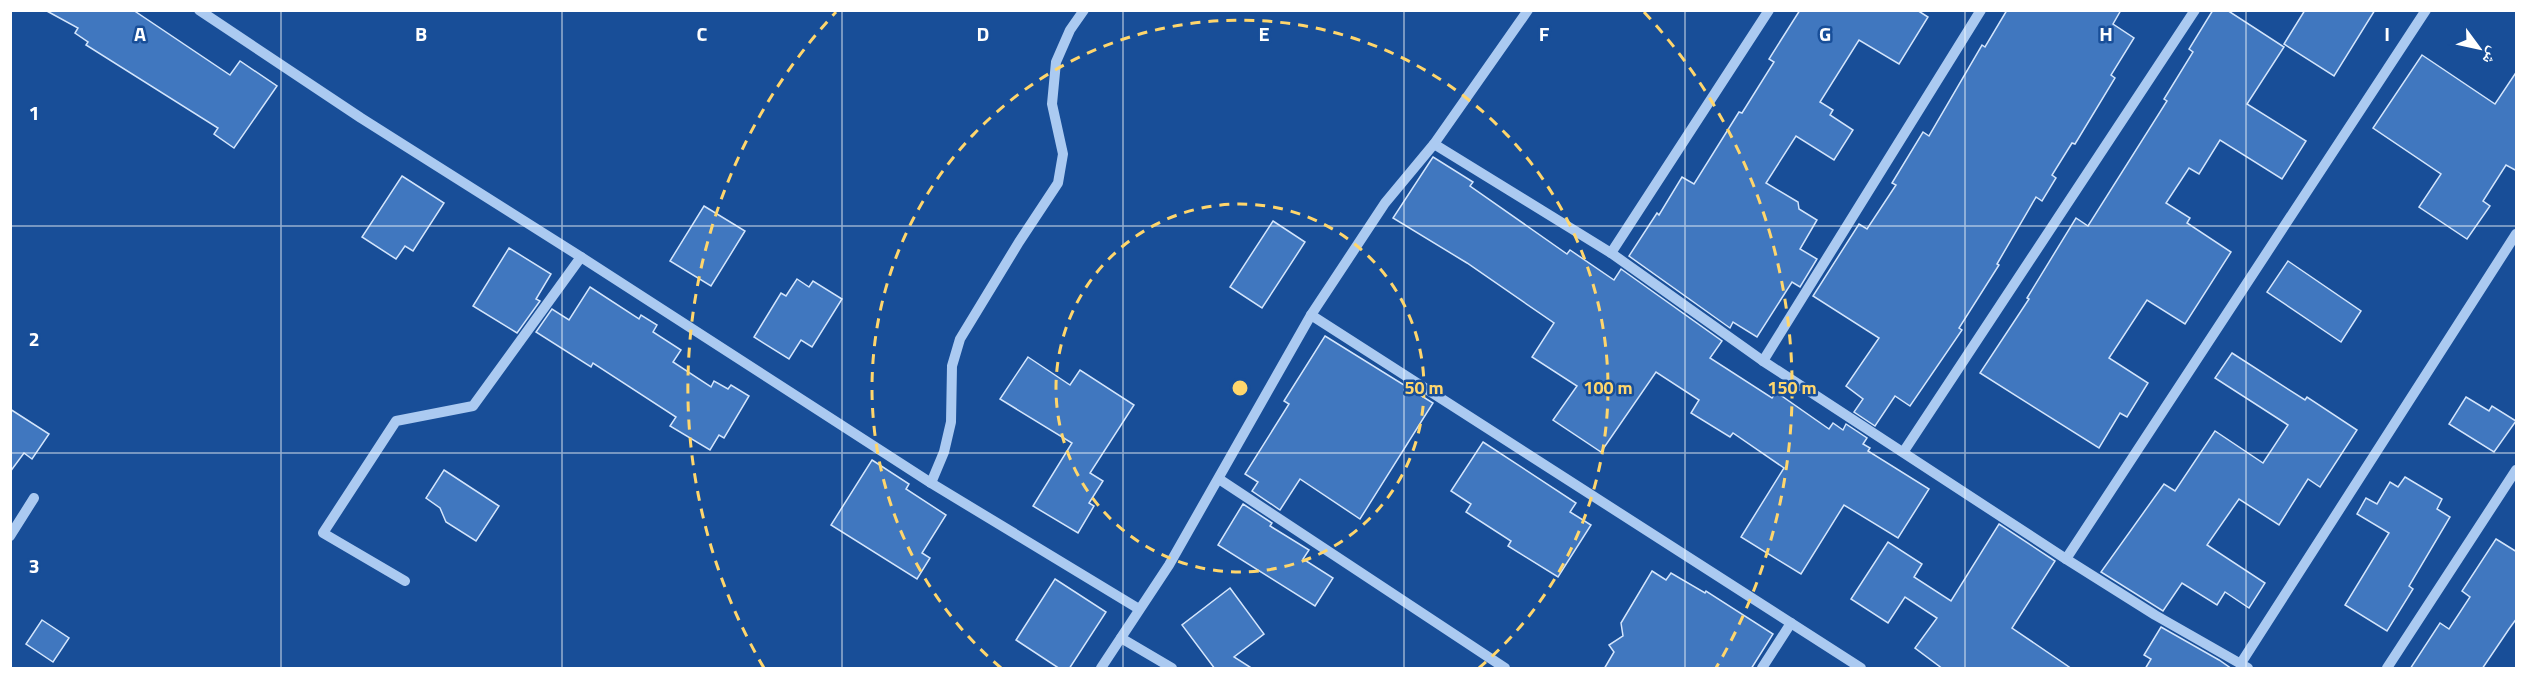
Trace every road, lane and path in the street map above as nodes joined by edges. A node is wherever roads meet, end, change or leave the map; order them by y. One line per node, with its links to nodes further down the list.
1 (199, 10): 11 (street)
2 (1084, 10): 17 (street)
3 (1528, 10): 8 (street)
4 (1769, 10): 10 (street)
5 (1981, 10): 13 (street)
6 (2195, 10): 14 (street)
7 (2426, 10): 20 (street)
8 (1434, 144): 10 (street); 12 (street)
9 (2517, 234): 25 (street)
10 (1611, 253): 13 (street)
11 (581, 257): 17 (street); 21 (street)
12 (1311, 315): 16 (street); 23 (street)
13 (1763, 360): 14 (street)
14 (1904, 451): 20 (street)
15 (2517, 470): 31 (street)
16 (1219, 479): 22 (street); 28 (street)
17 (931, 483): 22 (street)
18 (34, 498): 19 (street)
19 (10, 536)
20 (2066, 559): 25 (street)
21 (405, 581)
22 (1139, 609): 24 (street)
23 (1791, 623): 29 (street); 30 (street)
24 (1121, 638): 26 (street); 27 (street)
25 (2245, 666)
26 (1101, 669)
27 (1172, 669)
28 (1505, 669)
29 (1762, 669)
30 (1861, 669)
31 (2387, 669)

